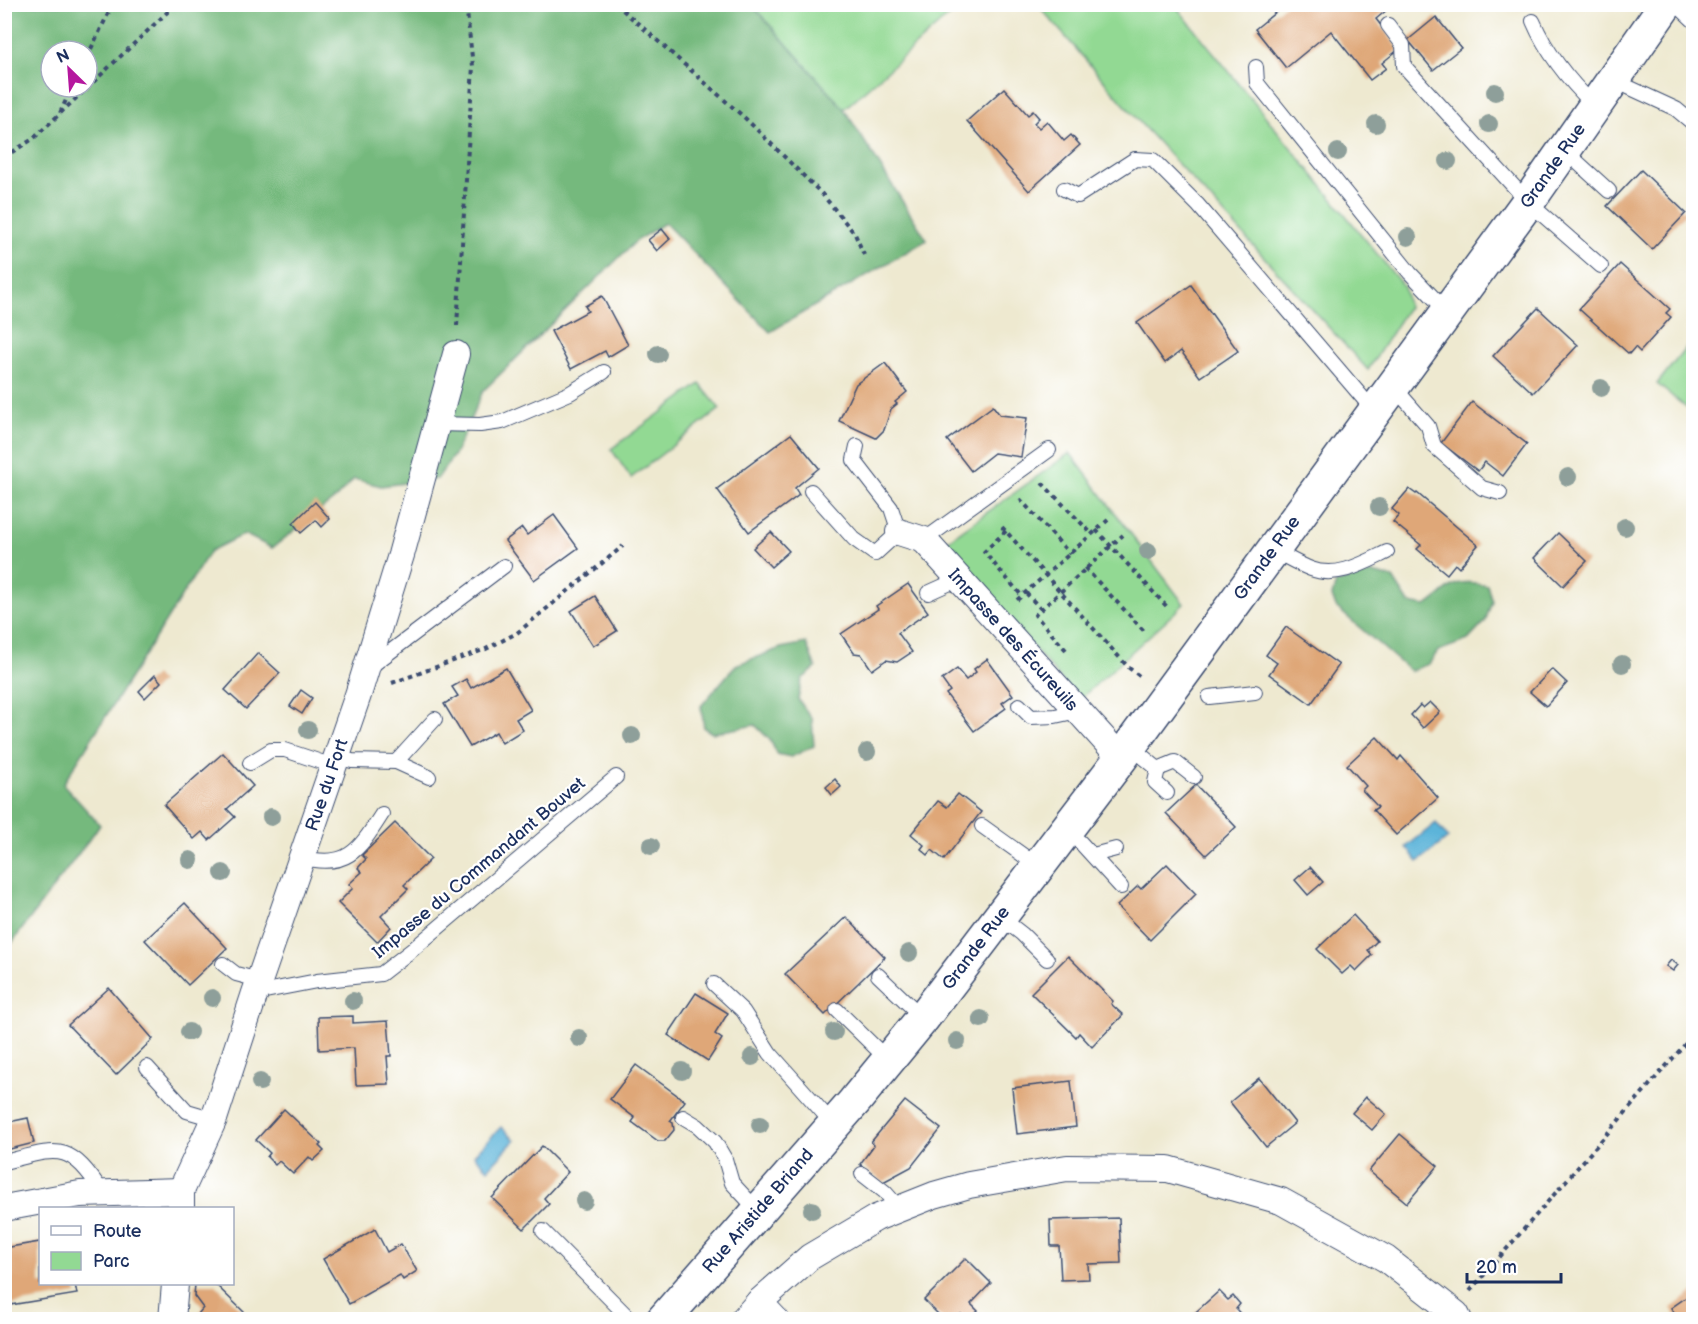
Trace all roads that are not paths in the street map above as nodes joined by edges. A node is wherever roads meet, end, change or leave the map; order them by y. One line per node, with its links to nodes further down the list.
1 (1668, 5): 3 (lane); 6 (street, Grande Rue)
2 (1533, 21): 6 (lane)
3 (1694, 21)
4 (1388, 25): 11 (lane)
5 (1256, 67): 13 (lane)
6 (1604, 93): 7 (lane); 8 (street, Grande Rue)
7 (1694, 124)
8 (1564, 150): 10 (lane); 11 (street, Grande Rue)
9 (1064, 189): 17 (lane)
10 (1609, 191)
11 (1528, 202): 12 (lane); 13 (street, Grande Rue)
12 (1602, 266)
13 (1447, 312): 16 (street, Grande Rue)
14 (456, 354): 18 (street, Rue du Fort)
15 (604, 372): 18 (lane)
16 (1393, 386): 17 (street, Grande Rue); 22 (lane)
17 (1374, 411): 25 (street, Grande Rue)
18 (436, 424): 30 (street, Rue du Fort)
19 (857, 446): 23 (lane)
20 (1049, 450): 24 (lane)
21 (812, 491): 23 (lane)
22 (1500, 493)
23 (899, 532): 24 (street)
24 (924, 540): 28 (street, Impasse des Écureuils)
25 (1273, 550): 26 (lane); 36 (street, Grande Rue)
26 (1387, 552)
27 (504, 566): 30 (lane)
28 (959, 579): 29 (lane); 34 (street, Impasse des Écureuils)
29 (928, 593)
30 (366, 670): 37 (street, Rue du Fort)
31 (1255, 692): 32 (lane)
32 (1209, 698)
33 (1019, 705): 34 (lane)
34 (1078, 711): 36 (street, Impasse des Écureuils)
35 (435, 719): 38 (lane)
36 (1125, 752): 40 (lane); 47 (street, Grande Rue)
37 (335, 761): 38 (lane); 39 (lane); 50 (street, Rue du Fort)
38 (396, 762): 41 (lane)
39 (250, 763)
40 (1158, 769): 43 (lane); 44 (lane)
41 (429, 777)
42 (616, 777): 58 (lane, Impasse du Commandant Bouvet)
43 (1194, 777)
44 (1167, 793)
45 (382, 814): 50 (lane)
46 (982, 826): 51 (lane)
47 (1065, 831): 49 (lane); 51 (street, Grande Rue)
48 (1116, 849): 49 (lane)
49 (1093, 855): 52 (lane)
50 (301, 857): 58 (street, Rue du Fort)
51 (1038, 866): 53 (street, Grande Rue)
52 (1121, 887)
53 (1000, 917): 54 (lane); 60 (street, Grande Rue)
54 (1047, 959)
55 (223, 964): 58 (lane)
56 (878, 975): 60 (lane)
57 (714, 984): 63 (lane)
58 (257, 986): 65 (street, Rue du Fort)
59 (837, 1010): 61 (lane)
60 (923, 1018): 61 (street, Grande Rue)
61 (888, 1060): 63 (street, Grande Rue)
62 (147, 1067): 65 (lane)
63 (844, 1114): 72 (street, Rue Aristide Briand)
64 (683, 1116): 72 (lane)
65 (214, 1119): 69 (street, Rue du Fort)
66 (4, 1162): 68 (lane)
67 (862, 1174): 71 (lane)
68 (103, 1193): 69 (street); 70 (street)
69 (181, 1200)
70 (4, 1208)
71 (900, 1209): 75 (street); 76 (street)
72 (758, 1211): 79 (street, Rue Aristide Briand)
73 (543, 1231): 78 (lane)
74 (176, 1285): 77 (street)
75 (759, 1314)
76 (1457, 1317)
77 (172, 1320)
78 (631, 1320)
79 (663, 1320)

